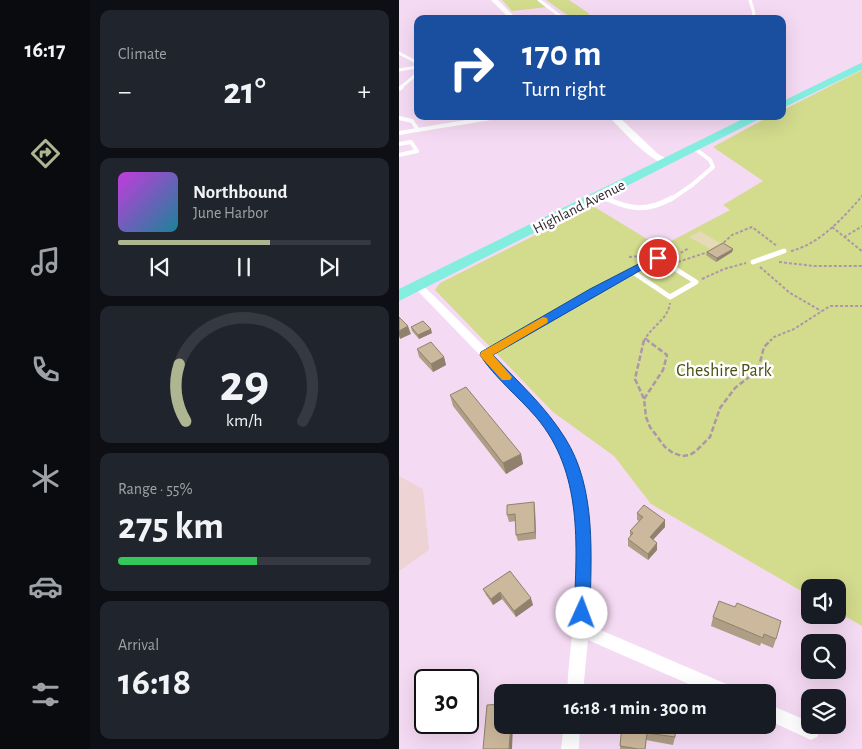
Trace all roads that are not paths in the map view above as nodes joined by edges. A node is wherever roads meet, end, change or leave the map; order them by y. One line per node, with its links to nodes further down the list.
1 (494, 0): 4 (street)
2 (539, 0): 5 (lane)
3 (750, 0): 6 (lane)
4 (510, 15)
5 (559, 15)
6 (753, 15)
7 (399, 53): 8 (lane)
8 (414, 61)
9 (862, 65): 14 (highway)
10 (414, 68): 11 (lane)
11 (399, 70)
12 (414, 78): 13 (lane)
13 (399, 89)
14 (786, 103)
15 (399, 118): 19 (lane)
16 (479, 120): 19 (lane)
17 (617, 120): 24 (street)
18 (751, 120): 22 (highway, Highland Avenue)
19 (418, 130): 20 (lane)
20 (399, 133)
21 (399, 144): 23 (lane)
22 (694, 148): 24 (highway, Highland Avenue); 25 (lane)
23 (399, 155)
24 (666, 162): 25 (highway, Highland Avenue)
25 (600, 196): 29 (highway, Highland Avenue)
26 (784, 251): 27 (lane)
27 (753, 262)
28 (633, 272): 28 (lane); 31 (lane)
29 (418, 286): 30 (highway, Highland Avenue); 31 (street)
30 (399, 296)
31 (485, 355): 32 (street)
32 (581, 629): 33 (street); 34 (street)
33 (576, 684)
34 (707, 684)
35 (776, 716): 36 (street)
36 (801, 727)
37 (572, 734): 38 (street)
38 (570, 749)

